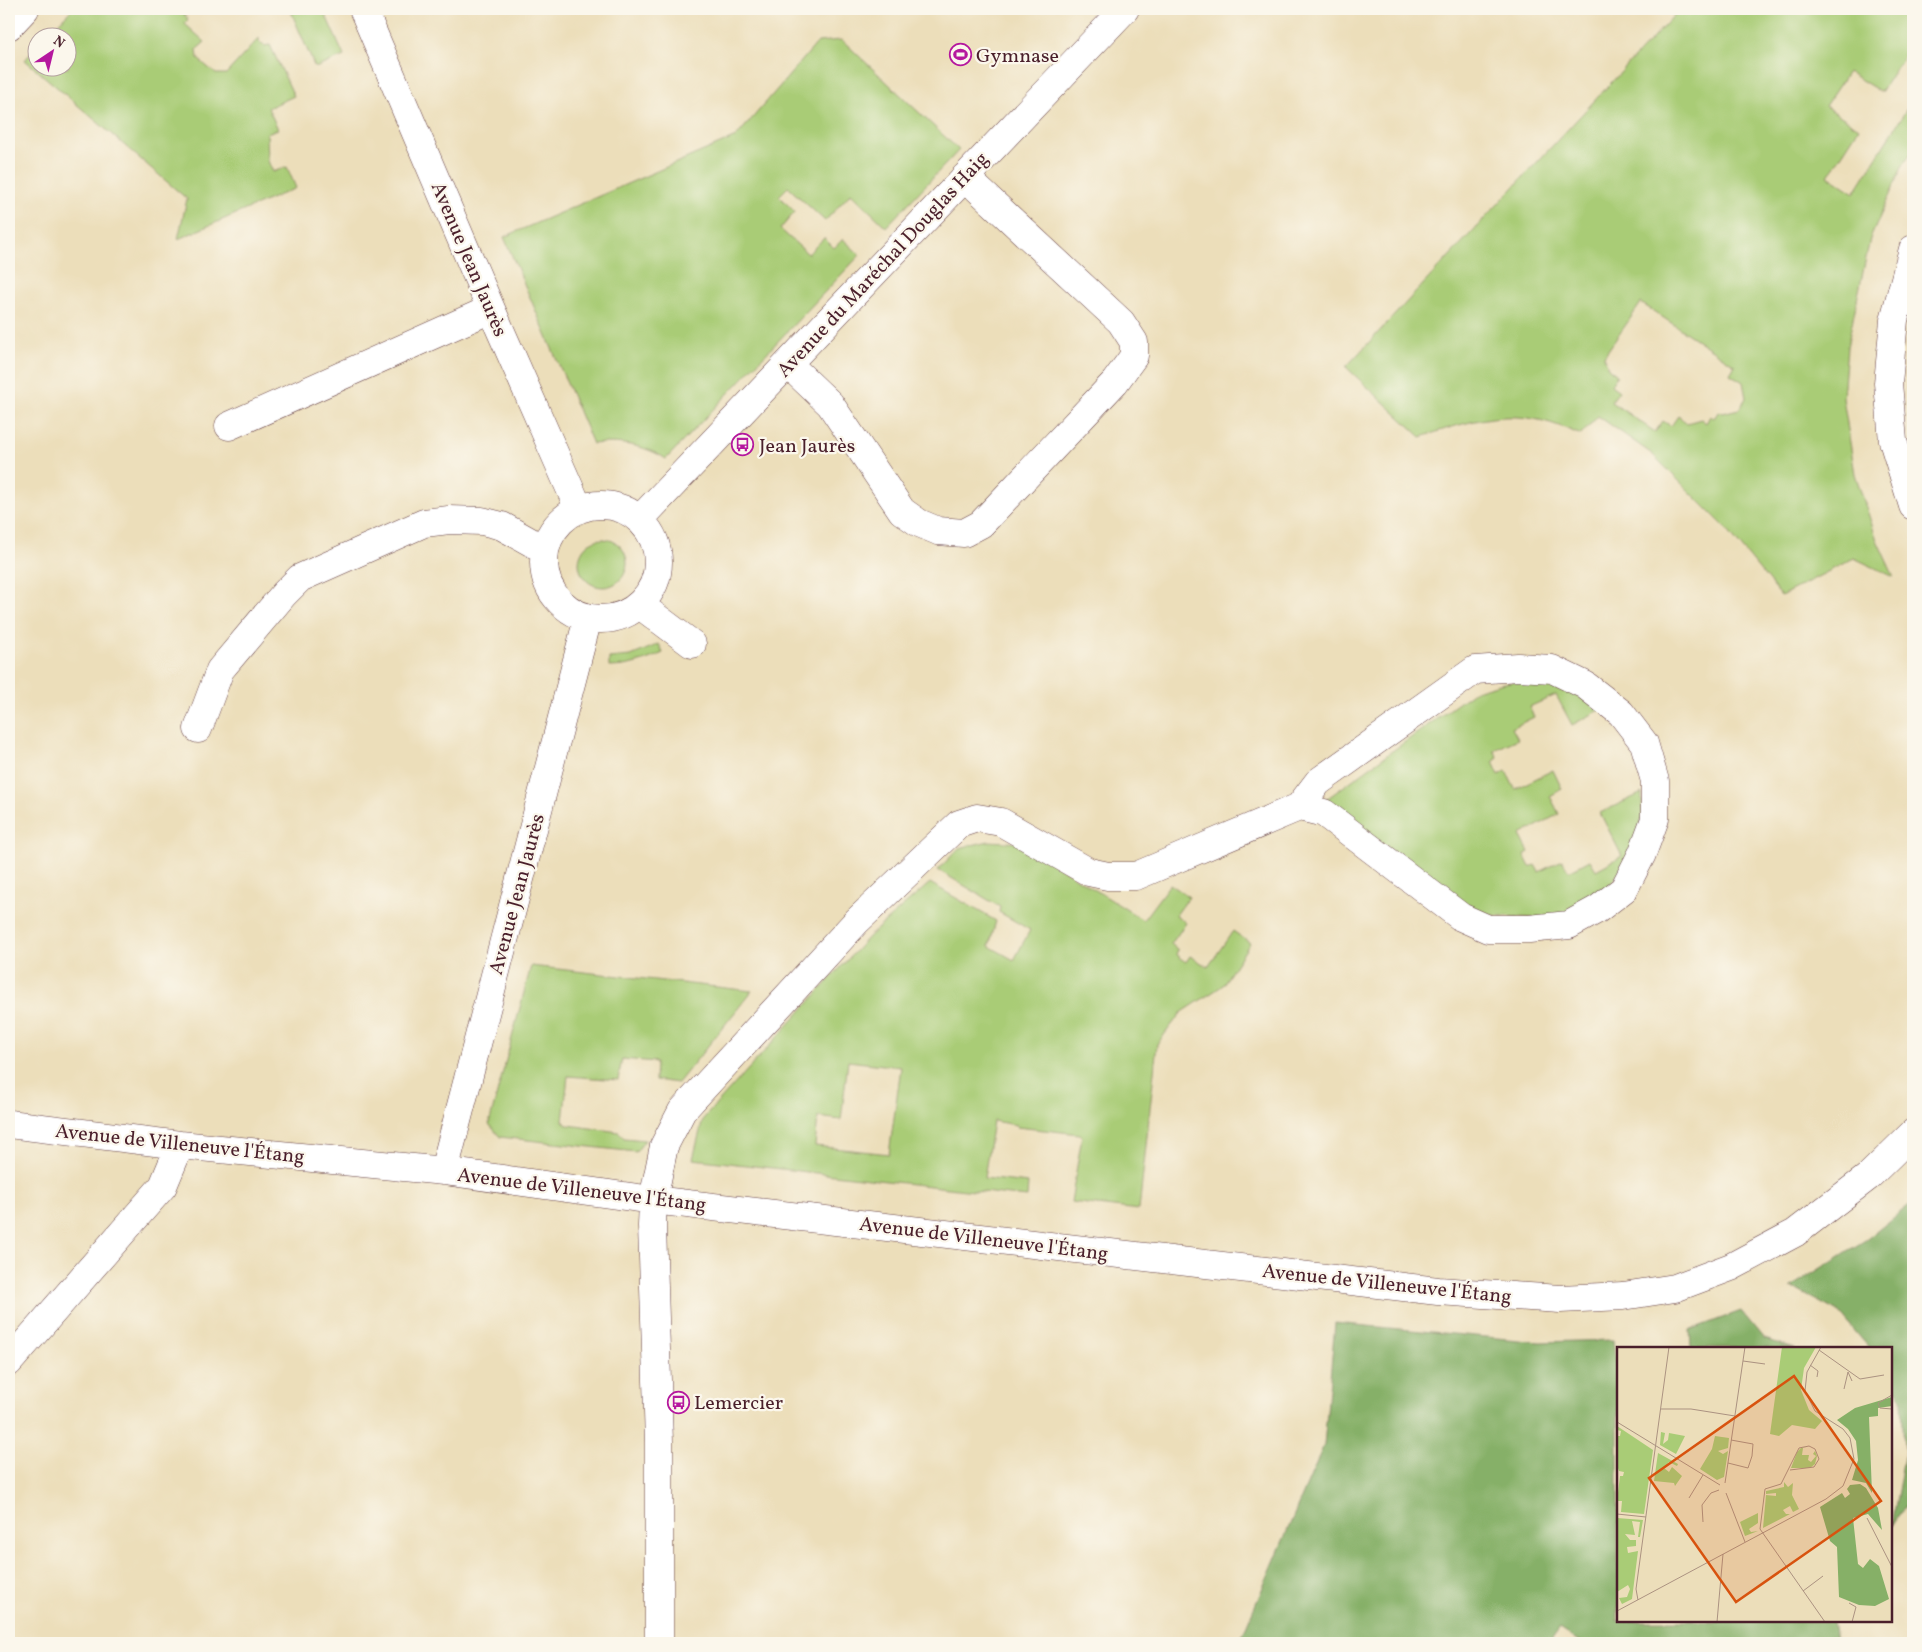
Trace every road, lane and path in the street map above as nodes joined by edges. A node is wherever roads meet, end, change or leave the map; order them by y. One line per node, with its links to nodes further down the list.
1 (24, 9): 4 (street)
2 (363, 9): 7 (street, Avenue Jean Jaurès)
3 (1124, 9): 5 (street, Avenue du Maréchal Douglas Haig)
4 (9, 26)
5 (965, 177): 8 (street, Avenue du Maréchal Douglas Haig); 8 (street)
6 (1913, 249): 10 (street)
7 (491, 309): 9 (street); 11 (street, Avenue Jean Jaurès)
8 (788, 364): 12 (street, Avenue du Maréchal Douglas Haig)
9 (229, 426)
10 (1913, 506)
11 (580, 509): 12 (street); 13 (street)
12 (640, 519): 14 (street)
13 (545, 550): 15 (street); 17 (street)
14 (640, 605): 15 (street); 16 (street)
15 (588, 618): 22 (street, Avenue Jean Jaurès)
16 (692, 644)
17 (198, 729)
18 (1299, 807): 18 (street); 23 (street)
19 (9, 1124): 21 (street, Avenue de Villeneuve l'Étang)
20 (1913, 1133): 23 (street, Avenue de Villeneuve l'Étang)
21 (180, 1145): 22 (street, Avenue de Villeneuve l'Étang); 24 (street)
22 (444, 1170): 23 (street, Avenue de Villeneuve l'Étang)
23 (654, 1200): 25 (street)
24 (9, 1362)
25 (659, 1643)

